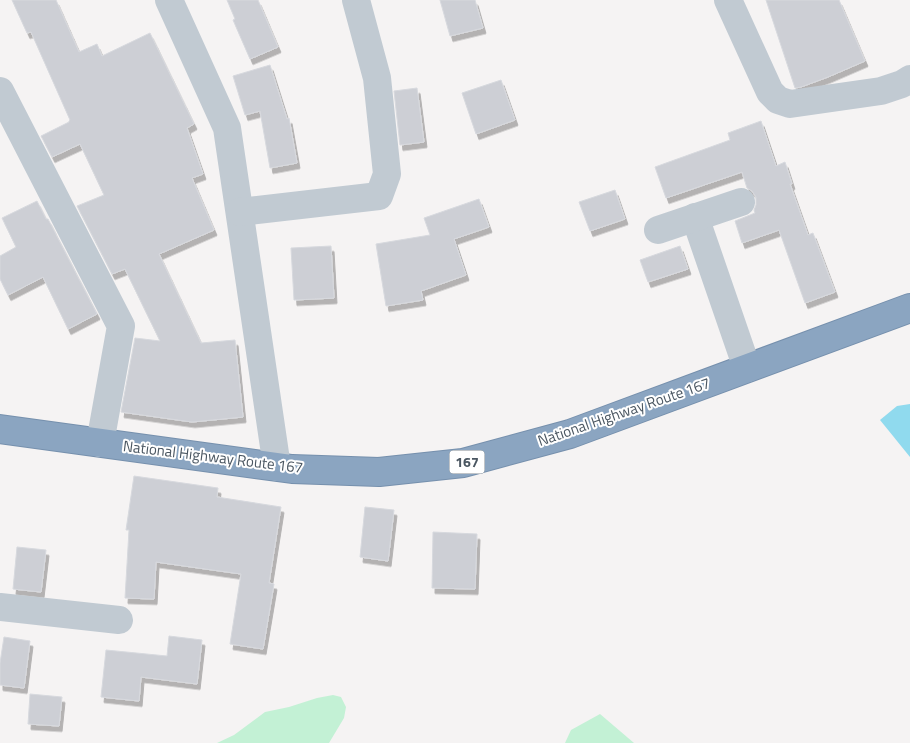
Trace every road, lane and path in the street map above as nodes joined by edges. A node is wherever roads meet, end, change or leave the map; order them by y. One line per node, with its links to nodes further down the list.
1 (169, 0): 7 (street)
2 (356, 0): 7 (street)
3 (728, 0): 4 (street)
4 (910, 79)
5 (0, 91): 13 (street)
6 (741, 202): 8 (street)
7 (240, 212): 14 (street)
8 (696, 217): 9 (street); 11 (street)
9 (658, 230)
10 (910, 308): 11 (highway, National Highway Route 167 / 167)
11 (747, 368): 14 (highway, National Highway Route 167 / 167)
12 (0, 429): 13 (highway, National Highway Route 167 / 167)
13 (100, 443): 14 (highway, National Highway Route 167 / 167)
14 (277, 466)
15 (0, 607): 16 (street)
16 (119, 620)

